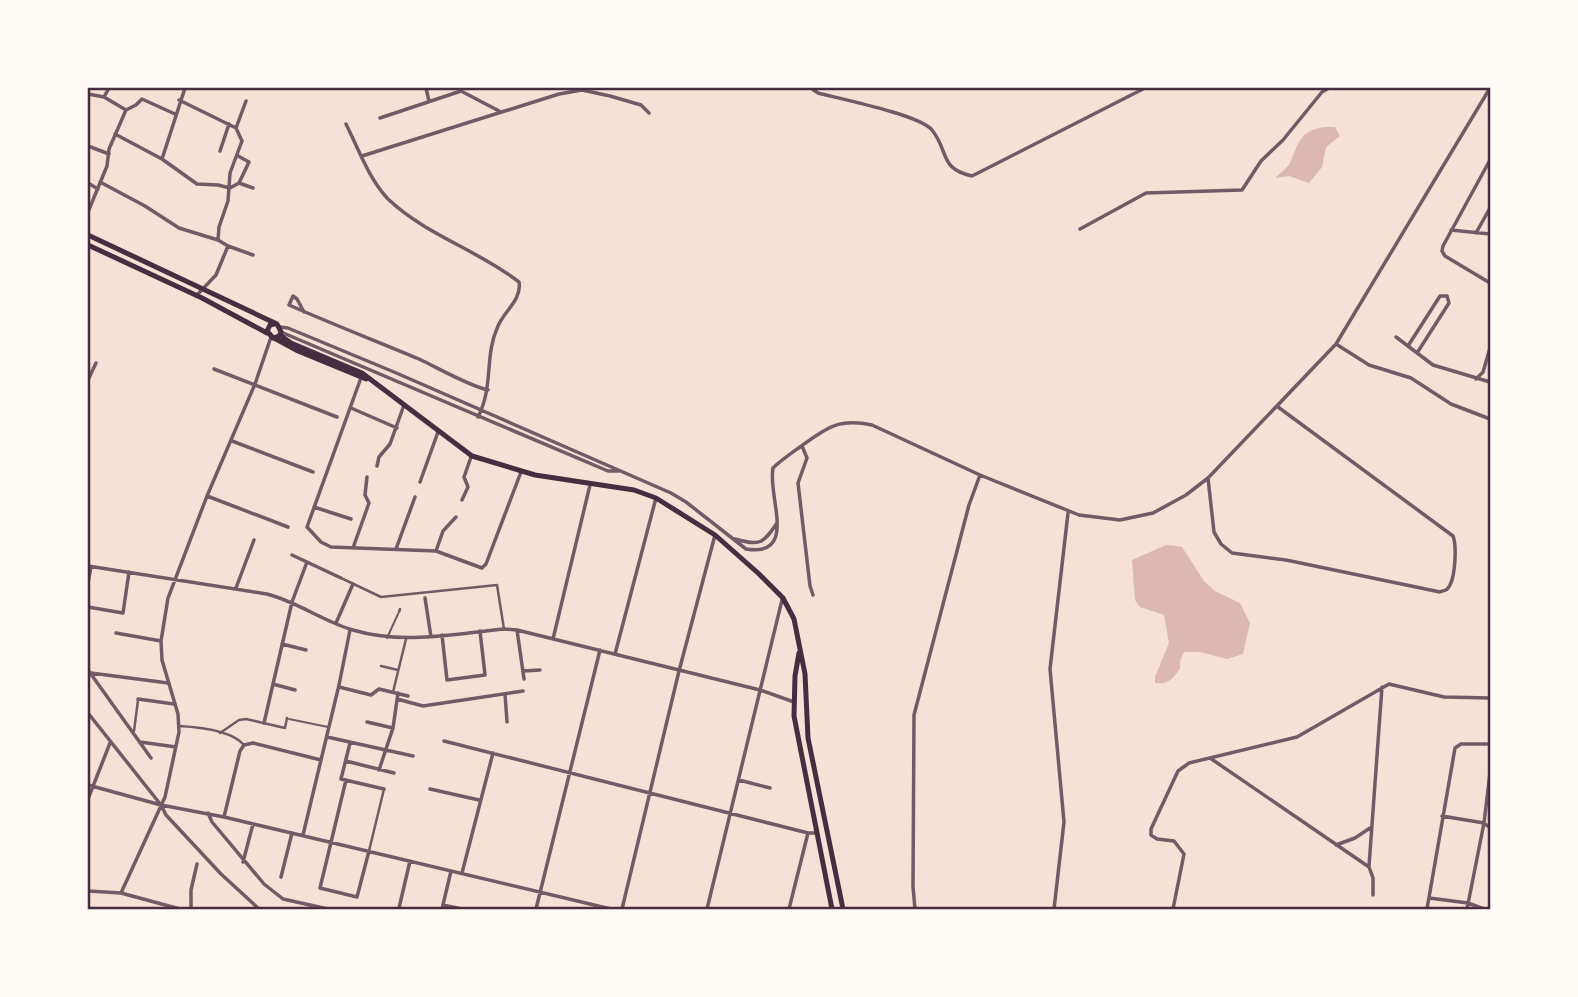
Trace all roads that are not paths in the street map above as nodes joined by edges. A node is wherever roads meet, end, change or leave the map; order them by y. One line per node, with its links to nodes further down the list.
1 (109, 88): 9 (street)
2 (185, 88): 10 (street)
3 (426, 88): 12 (street)
4 (811, 88): 5 (street)
5 (1144, 88)
6 (1329, 88): 37 (street)
7 (1490, 88): 52 (street)
8 (88, 94): 9 (street)
9 (104, 97): 13 (street)
10 (179, 100): 16 (street); 18 (street)
11 (246, 101): 20 (street)
12 (429, 101): 14 (street); 17 (street)
13 (126, 110): 16 (street); 21 (street)
14 (501, 111): 15 (street); 26 (street)
15 (649, 113)
16 (175, 114): 27 (street)
17 (380, 118)
18 (229, 124): 20 (street); 23 (street)
19 (346, 124): 26 (street)
20 (236, 128): 25 (street)
21 (115, 134): 24 (street); 27 (street)
22 (88, 146): 24 (street)
23 (219, 150)
24 (110, 154): 29 (street)
25 (237, 156): 31 (street); 33 (street)
26 (362, 156): 68 (street)
27 (162, 159): 33 (street)
28 (1490, 160): 38 (street)
29 (100, 182): 32 (street); 42 (street)
30 (88, 183): 32 (street)
31 (239, 183): 33 (street); 34 (street)
32 (98, 188): 36 (street)
33 (230, 188): 42 (street)
34 (253, 188)
35 (1490, 208): 39 (street)
36 (88, 212)
37 (1080, 229)
38 (1451, 230): 39 (street); 46 (street)
39 (1476, 233): 40 (street)
40 (1490, 234)
41 (88, 236): 47 (main road)
42 (219, 240): 44 (street)
43 (88, 245): 48 (main road)
44 (228, 246): 45 (street); 47 (street)
45 (253, 255)
46 (1490, 283)
47 (201, 290): 48 (street); 50 (main road)
48 (196, 296): 50 (main road)
49 (304, 312): 49 (street); 68 (street)
50 (276, 332): 56 (street); 58 (street); 62 (main road); 67 (street)
51 (1396, 337): 53 (street)
52 (1336, 344): 72 (street); 77 (street)
53 (1408, 346): 55 (street); 55 (street)
54 (1490, 348): 61 (street)
55 (1417, 353): 64 (street)
56 (363, 359): 58 (street); 60 (street)
57 (88, 364): 65 (street)
58 (359, 366): 63 (street)
59 (214, 369): 67 (street)
60 (387, 369): 63 (street); 69 (street)
61 (1483, 372): 64 (street); 66 (street)
62 (362, 376): 71 (main road); 73 (street)
63 (383, 377): 70 (street)
64 (1476, 379): 66 (street)
65 (88, 380)
66 (1490, 382)
67 (255, 384): 76 (street); 82 (street)
68 (488, 390): 74 (street)
69 (446, 394): 70 (street); 74 (street)
70 (442, 402): 75 (street)
71 (404, 405): 79 (street); 80 (main road)
72 (1278, 406): 91 (street); 91 (street)
73 (351, 408): 79 (street); 98 (street)
74 (482, 410): 75 (street); 78 (street)
75 (478, 417): 81 (street)
76 (337, 418)
77 (1490, 419)
78 (515, 425): 81 (street); 86 (street)
79 (397, 428): 85 (street)
80 (438, 432): 84 (main road); 92 (street)
81 (513, 432): 86 (street)
82 (232, 441): 87 (street); 94 (street)
83 (802, 446): 89 (street); 102 (street); 119 (street)
84 (472, 456): 88 (main road); 97 (street)
85 (377, 466)
86 (622, 471): 105 (street)
87 (313, 472)
88 (520, 472): 93 (main road); 109 (street)
89 (980, 475): 99 (street); 246 (street)
90 (367, 477): 107 (street)
91 (1208, 478): 99 (street)
92 (420, 482)
93 (590, 485): 96 (main road); 135 (street)
94 (207, 496): 103 (street); 115 (street)
95 (415, 497): 108 (street)
96 (656, 498): 104 (main road); 141 (street)
97 (462, 500)
98 (314, 507): 101 (street); 107 (street)
99 (1068, 513): 247 (street)
100 (456, 517): 109 (street)
101 (351, 519)
102 (778, 522): 105 (street); 105 (street)
103 (288, 527)
104 (715, 535): 121 (main road); 147 (street)
105 (733, 538)
106 (254, 540): 118 (street)
107 (354, 548): 108 (street)
108 (396, 549): 109 (street)
109 (436, 551)
110 (292, 555): 111 (street)
111 (307, 562): 114 (street); 122 (street)
112 (89, 566): 113 (street); 116 (street)
113 (129, 572): 115 (street); 123 (street)
114 (341, 578): 117 (street)
115 (175, 579): 118 (street); 136 (street)
116 (88, 583)
117 (353, 584): 125 (street); 126 (street)
118 (236, 588): 122 (street)
119 (813, 595)
120 (425, 598): 132 (street)
121 (783, 598): 138 (main road); 154 (street)
122 (292, 602): 125 (street); 137 (street)
123 (88, 607)
124 (400, 610): 133 (lane)
125 (336, 623): 127 (street)
126 (504, 628): 128 (street); 129 (street)
127 (350, 630): 133 (street); 151 (street)
128 (517, 630): 135 (street); 146 (street)
129 (480, 631): 131 (street); 131 (street)
130 (116, 634): 136 (street)
131 (442, 635): 132 (street)
132 (431, 637): 134 (street)
133 (387, 638): 134 (street)
134 (406, 639): 143 (street)
135 (553, 639): 140 (street)
136 (161, 641): 149 (street)
137 (282, 644): 139 (street); 150 (street)
138 (800, 646): 162 (main road); 245 (main road)
139 (306, 650)
140 (600, 650): 141 (street); 191 (street)
141 (615, 654): 147 (street)
142 (381, 666): 143 (street)
143 (398, 670): 156 (street)
144 (540, 670): 146 (street)
145 (89, 671): 149 (street); 173 (street)
146 (523, 671): 148 (street)
147 (679, 671): 154 (street); 199 (street)
148 (524, 680)
149 (168, 683): 163 (street)
150 (273, 684): 153 (street); 168 (street)
151 (339, 687): 156 (street); 170 (street)
152 (1382, 687): 159 (street); 186 (street); 209 (street)
153 (295, 690)
154 (760, 690): 162 (street); 194 (street)
155 (523, 691): 157 (street)
156 (396, 693): 158 (street); 161 (street)
157 (505, 694): 161 (street); 167 (street)
158 (408, 696)
159 (1490, 698)
160 (138, 699): 163 (street); 173 (street)
161 (397, 699): 171 (street)
162 (794, 702): 213 (main road)
163 (176, 704): 169 (street)
164 (88, 713): 177 (street)
165 (287, 718): 168 (street); 170 (lane)
166 (367, 722): 171 (street)
167 (507, 722)
168 (264, 723): 172 (street)
169 (179, 726): 172 (street); 181 (street)
170 (329, 728): 174 (street)
171 (393, 728): 182 (street)
172 (220, 733): 180 (street)
173 (134, 735): 176 (street)
174 (327, 737): 178 (street); 187 (street)
175 (444, 741): 183 (street)
176 (138, 742): 181 (street); 185 (street)
177 (110, 743): 195 (street); 202 (street)
178 (350, 743): 182 (street); 188 (street)
179 (1490, 744): 205 (street)
180 (244, 745): 187 (street); 206 (street)
181 (176, 747): 202 (street)
182 (387, 751): 184 (street); 189 (street)
183 (493, 752): 191 (street); 201 (street)
184 (414, 756)
185 (151, 758)
186 (1210, 758): 216 (street); 248 (street)
187 (321, 760): 214 (street)
188 (346, 761): 189 (street); 193 (street)
189 (380, 770): 190 (street)
190 (394, 773)
191 (571, 773): 199 (street); 226 (street)
192 (1490, 773): 208 (street)
193 (346, 780): 197 (street); 215 (street)
194 (739, 780): 196 (street); 204 (street)
195 (90, 786): 200 (street); 202 (street)
196 (770, 788)
197 (384, 789): 217 (street)
198 (430, 789): 201 (street)
199 (650, 793): 204 (street); 241 (street)
200 (88, 799)
201 (480, 800): 223 (street)
202 (161, 805): 203 (street); 227 (street); 232 (street)
203 (208, 813): 206 (street); 219 (street)
204 (729, 813): 212 (street); 242 (street)
205 (1442, 816): 208 (street); 229 (street)
206 (224, 817): 207 (street)
207 (253, 824): 211 (street); 219 (street)
208 (1483, 824): 210 (street); 230 (street)
209 (1370, 828): 216 (street); 221 (street)
210 (1490, 828)
211 (292, 833): 214 (street); 224 (street)
212 (808, 833): 213 (street); 243 (street)
213 (817, 833): 244 (main road)
214 (303, 835): 215 (street)
215 (332, 842): 217 (street); 217 (street)
216 (1336, 845): 221 (street)
217 (369, 851): 218 (street)
218 (410, 861): 222 (street); 234 (street)
219 (243, 862): 233 (street)
220 (197, 864): 236 (street)
221 (1369, 867): 228 (street)
222 (451, 871): 223 (street); 231 (street)
223 (462, 873): 226 (street)
224 (281, 877)
225 (88, 891): 227 (street)
226 (540, 891): 239 (street); 240 (street)
227 (121, 892): 235 (street)
228 (1373, 895)
229 (1429, 898): 230 (street); 249 (street)
230 (1468, 904): 250 (street); 251 (street)
231 (442, 907): 238 (street)
232 (257, 908)
233 (316, 908): 237 (street)
234 (398, 908)
235 (180, 909)
236 (191, 909)
237 (328, 909)
238 (462, 909)
239 (536, 909)
240 (611, 909)
241 (622, 909)
242 (707, 909)
243 (789, 909)
244 (832, 909)
245 (843, 909)
246 (915, 909)
247 (1054, 909)
248 (1173, 909)
249 (1427, 909)
250 (1467, 909)
251 (1484, 909)

